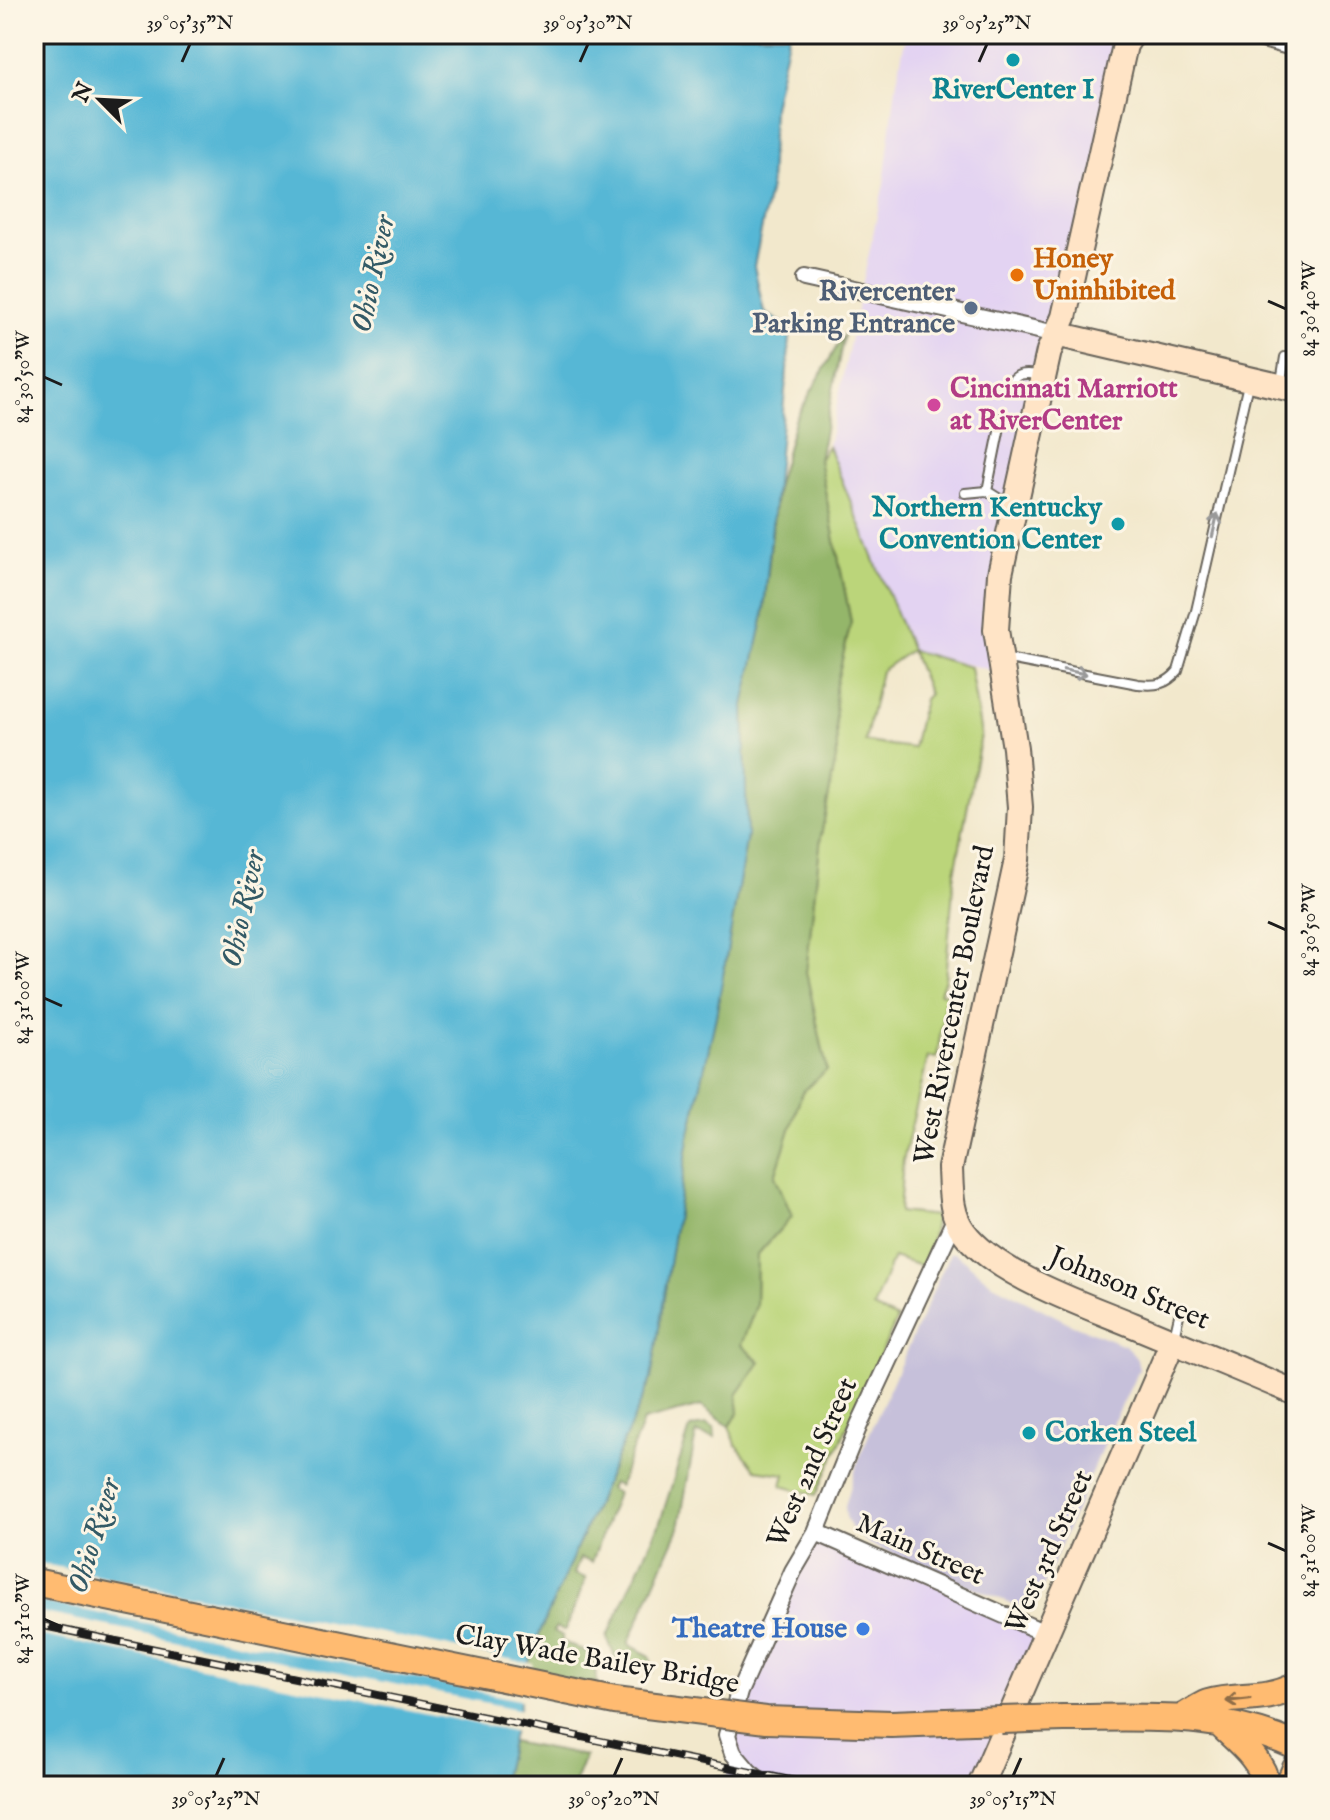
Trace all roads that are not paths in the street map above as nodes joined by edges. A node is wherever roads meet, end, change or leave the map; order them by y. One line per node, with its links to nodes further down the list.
1 (1132, 34): 5 (street, West Rivercenter Boulevard)
2 (1244, 34): 3 (street)
3 (1296, 48)
4 (804, 278): 5 (street)
5 (1056, 334): 7 (street, West Rivercenter Boulevard); 8 (street)
6 (1285, 357): 10 (lane)
7 (1044, 376): 9 (lane); 14 (street, West Rivercenter Boulevard)
8 (1249, 380): 10 (street); 15 (lane, one-way to 8)
9 (1009, 386)
10 (1288, 388)
11 (1002, 417): 12 (lane)
12 (987, 491): 13 (lane); 14 (lane)
13 (965, 493)
14 (1016, 504): 15 (street, West Rivercenter Boulevard)
15 (999, 657): 16 (street, West Rivercenter Boulevard)
16 (956, 1217): 18 (street, Johnson Street); 20 (street, West 2nd Street)
17 (1180, 1311): 18 (lane)
18 (1173, 1341): 19 (street, Johnson Street); 22 (street, West 3rd Street)
19 (1296, 1393)
20 (816, 1532): 22 (street, Main Street); 28 (street, West 2nd Street)
21 (34, 1582): 24 (main road, Clay Wade Bailey Bridge, bridge)
22 (1047, 1634): 29 (street, West 3rd Street)
23 (1296, 1686): 24 (main road, one-way to 24)
24 (1182, 1718): 25 (main road, Clay Wade Bailey Bridge)
25 (1217, 1721): 26 (main road, Clay Wade Bailey Bridge); 30 (main road)
26 (1296, 1746)
27 (1296, 1768): 31 (main road)
28 (767, 1786)
29 (980, 1786)
30 (1267, 1786)
31 (1288, 1786)

